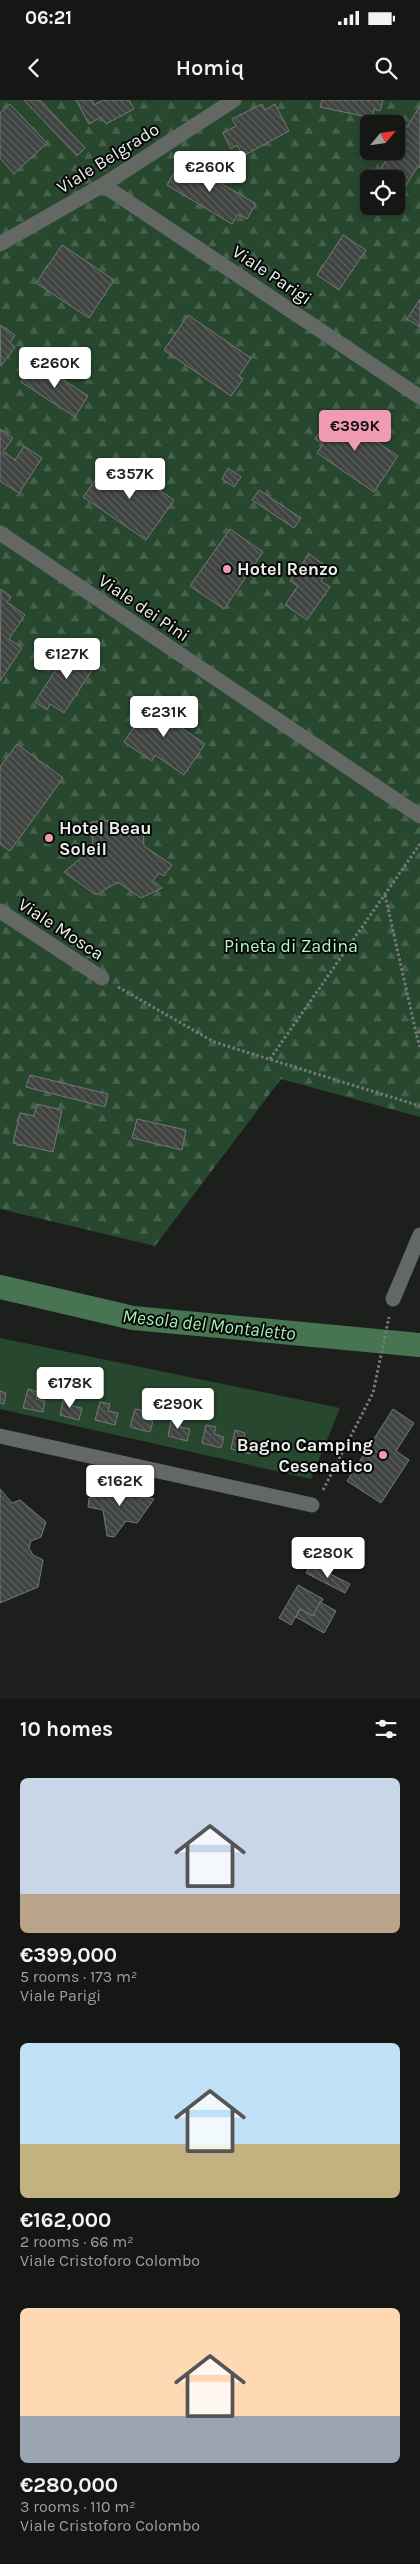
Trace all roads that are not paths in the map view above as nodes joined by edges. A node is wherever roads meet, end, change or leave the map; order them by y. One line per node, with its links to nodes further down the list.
1 (234, 100): 2 (street, Viale Belgrado)
2 (103, 185): 3 (street, Viale Belgrado); 4 (street, Viale Parigi)
3 (0, 244)
4 (420, 397)
5 (0, 533): 6 (street, Viale dei Pini)
6 (420, 816)
7 (0, 911): 8 (street, Viale Mosca)
8 (102, 978)
9 (420, 1235): 10 (street)
10 (392, 1299)
11 (0, 1436): 12 (street)
12 (312, 1505)

